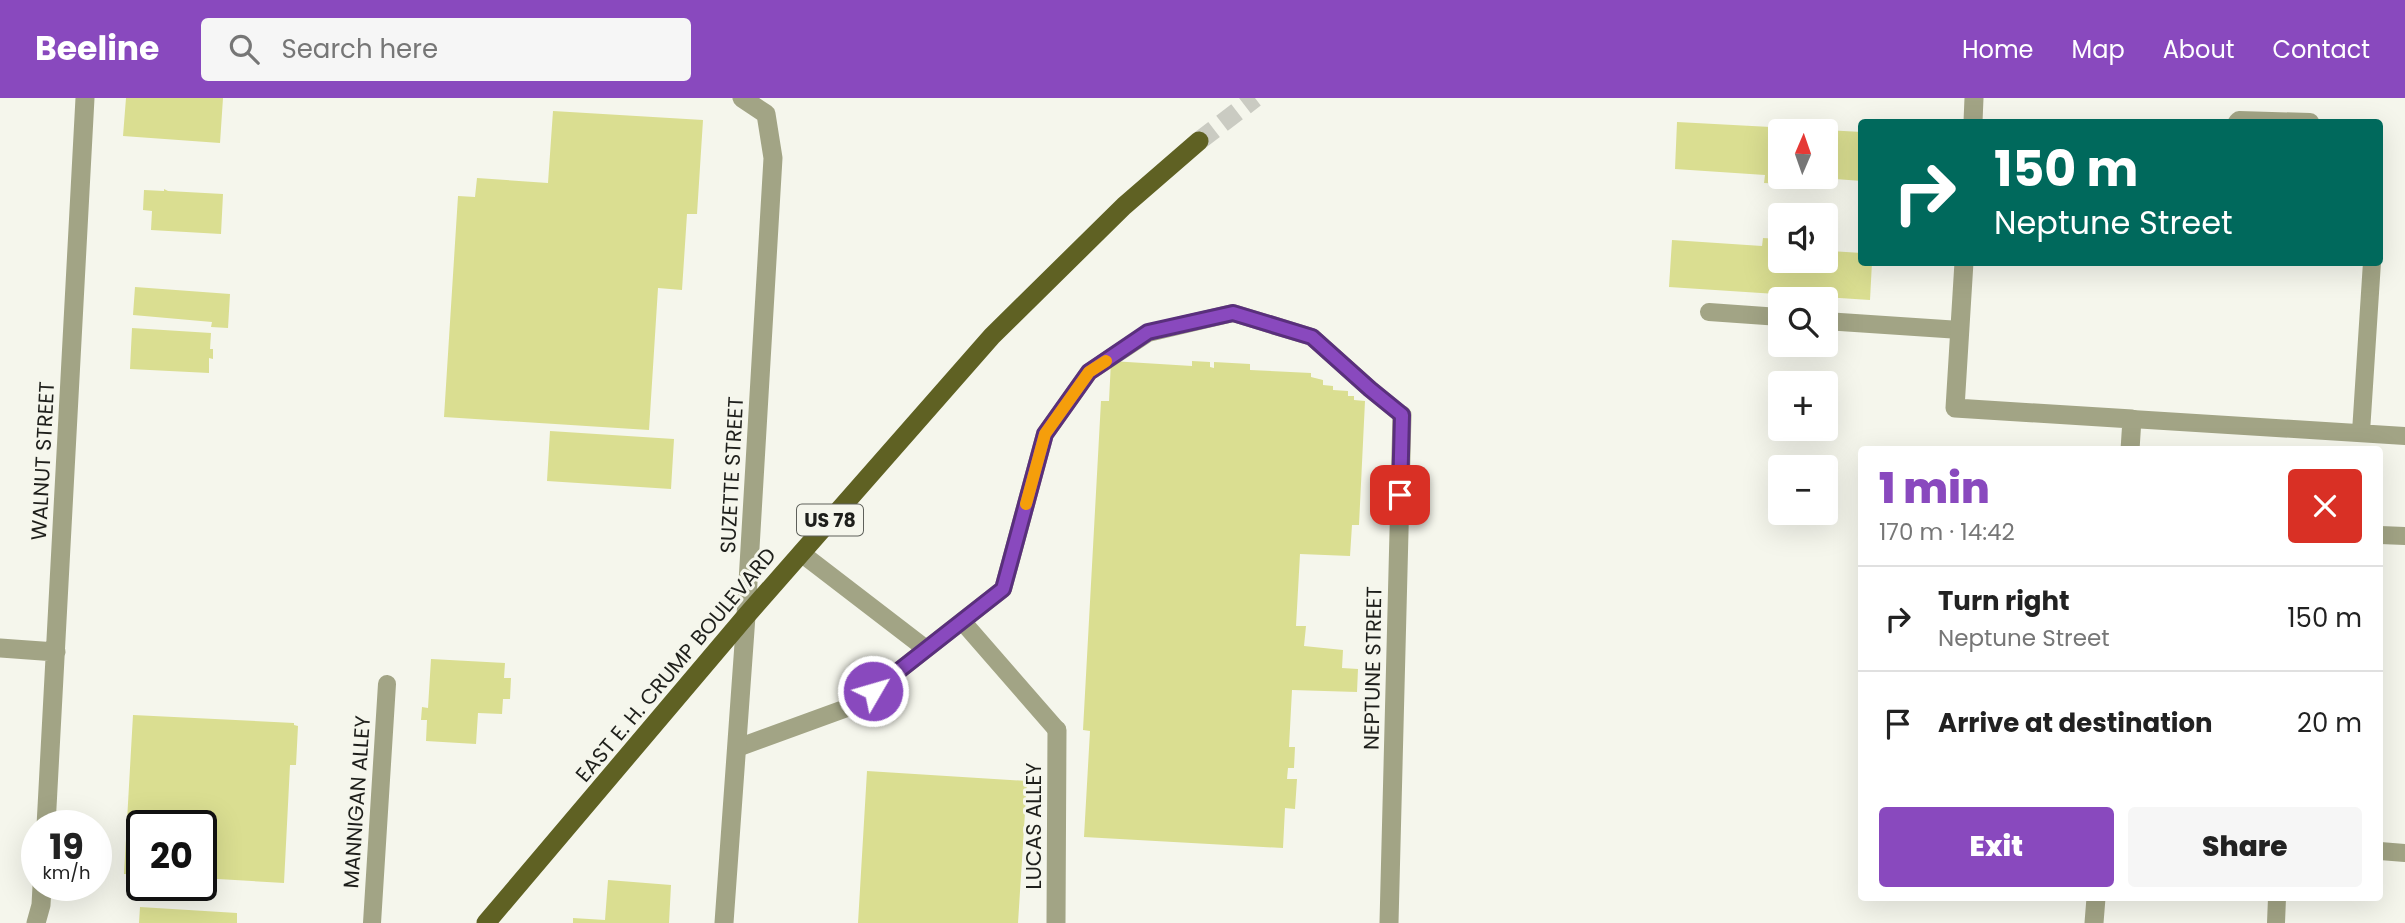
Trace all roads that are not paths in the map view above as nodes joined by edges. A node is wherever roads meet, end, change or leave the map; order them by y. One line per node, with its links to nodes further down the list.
1 (85, 98): 24 (street, WALNUT STREET)
2 (742, 98): 20 (street, SUZETTE STREET)
3 (1974, 98): 4 (street)
4 (1973, 119)
5 (1199, 141): 19 (main road, EAST E. H. CRUMP BOULEVARD / US 78)
6 (1964, 266): 11 (street)
7 (2372, 266): 14 (lane)
8 (1709, 312): 9 (lane)
9 (1768, 316)
10 (1838, 322): 11 (lane)
11 (1960, 330): 13 (street)
12 (1402, 415): 21 (lane); 39 (street, NEPTUNE STREET)
13 (2132, 419): 14 (lane); 16 (street)
14 (2361, 432): 15 (lane)
15 (2405, 436)
16 (2130, 446)
17 (2383, 535): 18 (lane)
18 (2405, 536)
19 (801, 553): 20 (main road, EAST E. H. CRUMP BOULEVARD / US 78); 23 (lane)
20 (746, 616): 27 (street, SUZETTE STREET); 36 (main road, EAST E. H. CRUMP BOULEVARD / US 78)
21 (962, 621): 23 (lane); 26 (lane)
22 (0, 648): 24 (street)
23 (926, 649): 27 (lane)
24 (56, 652): 28 (street, WALNUT STREET)
25 (387, 684): 35 (lane, MANNIGAN ALLEY)
26 (1057, 730): 38 (street, LUCAS ALLEY)
27 (737, 748): 37 (street, SUZETTE STREET)
28 (47, 810)
29 (2383, 851): 30 (lane)
30 (2405, 853)
31 (41, 901): 34 (street)
32 (2096, 901): 40 (street)
33 (2277, 901): 41 (lane)
34 (36, 923)
35 (372, 923)
36 (486, 923)
37 (724, 923)
38 (1056, 923)
39 (1389, 923)
40 (2094, 923)
41 (2276, 923)

